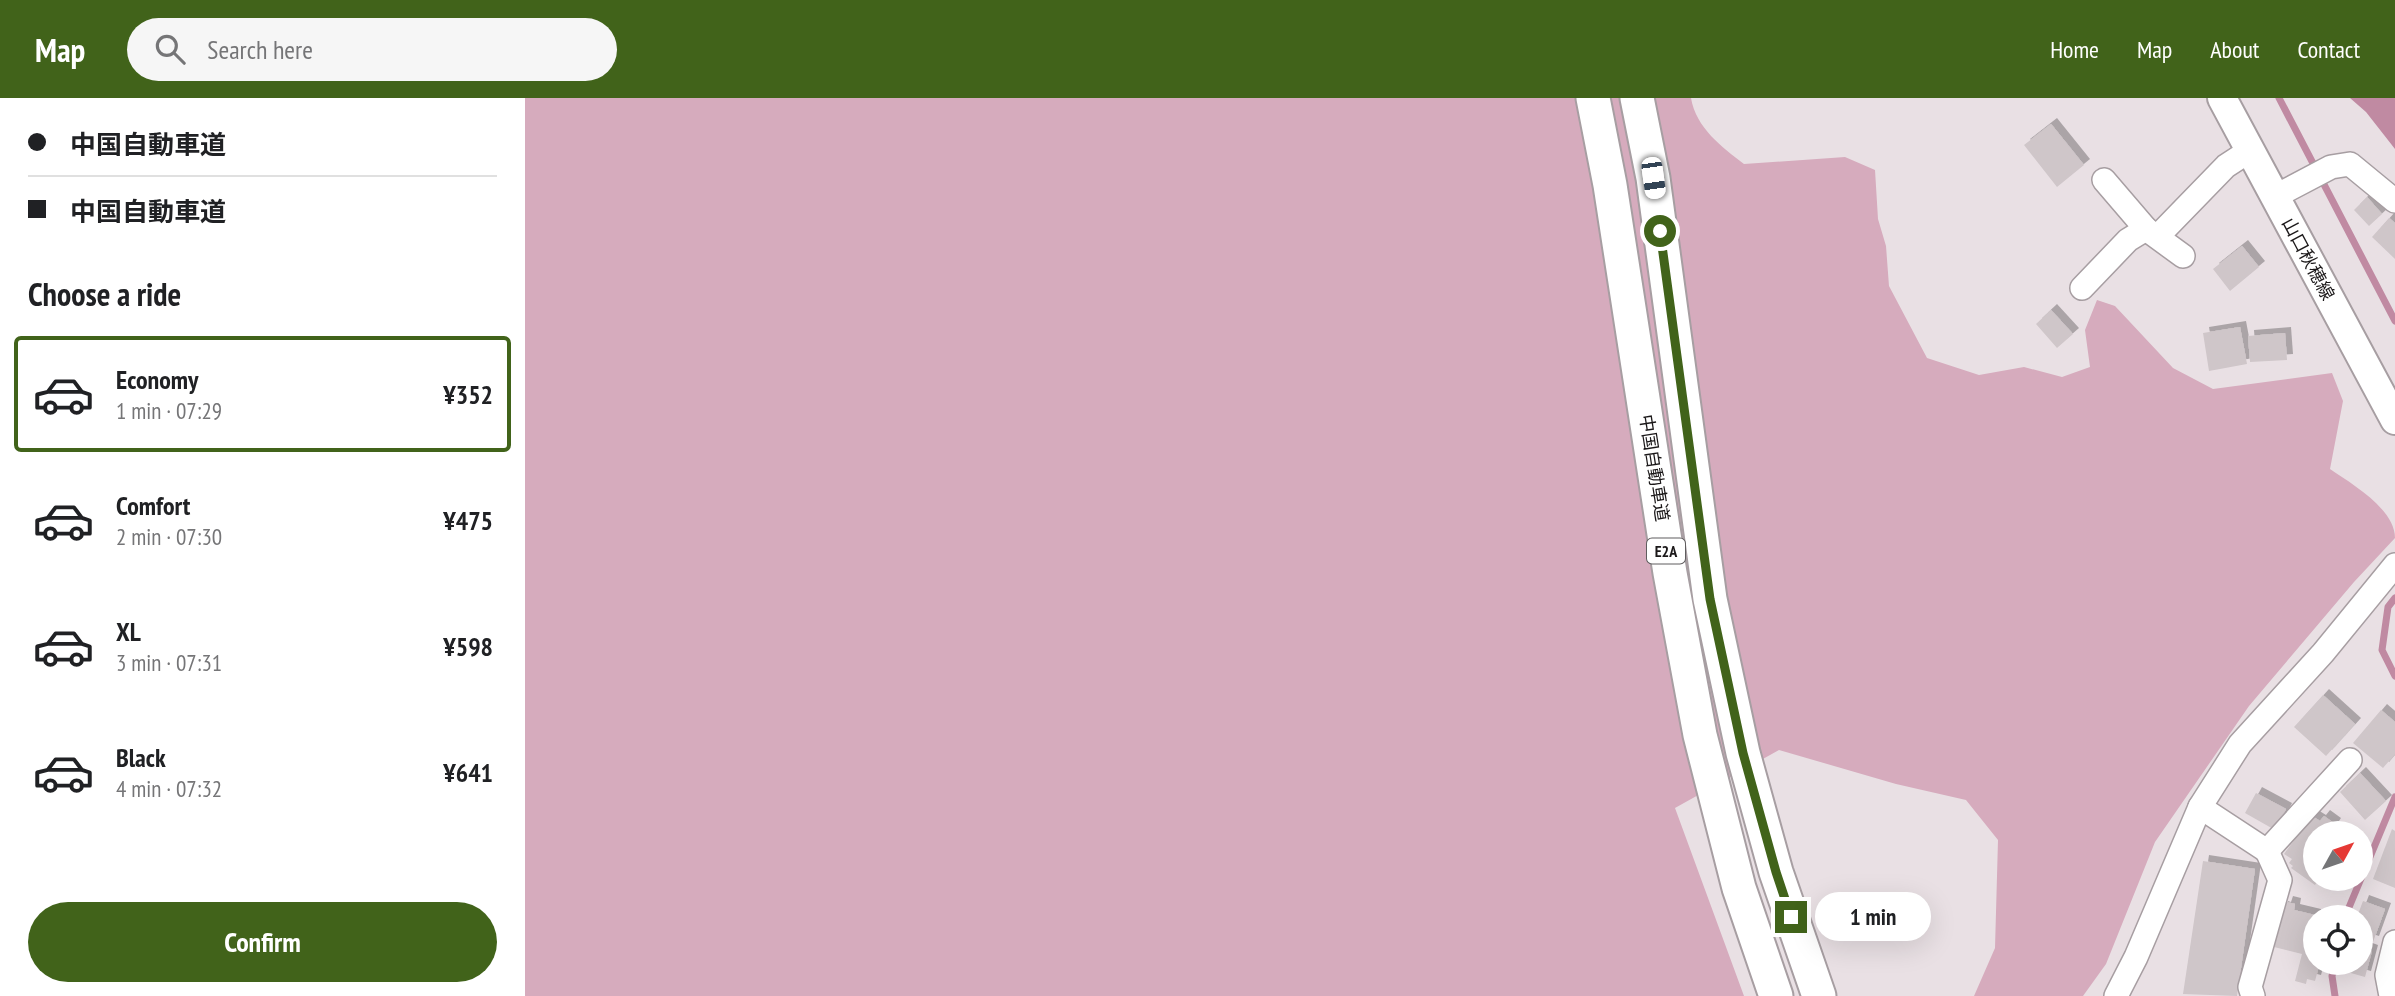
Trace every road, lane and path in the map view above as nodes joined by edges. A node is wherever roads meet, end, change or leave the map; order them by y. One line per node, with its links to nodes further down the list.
1 (1593, 98): 17 (highway, 中国自動車道 / E2A)
2 (1637, 98): 18 (highway, E2A)
3 (2223, 98): 4 (main road, 山口秋穂線)
4 (2249, 151): 6 (main road, 山口秋穂線); 8 (street)
5 (2104, 180): 8 (street)
6 (2274, 197): 7 (street); 11 (main road, 山口秋穂線)
7 (2395, 201)
8 (2152, 233): 9 (street); 10 (street)
9 (2183, 256)
10 (2082, 288)
11 (2395, 420)
12 (2395, 565): 14 (street)
13 (2350, 760): 15 (street)
14 (2200, 807): 15 (street); 19 (street)
15 (2267, 851): 20 (street)
16 (2395, 942): 21 (street)
17 (1776, 996)
18 (1819, 996)
19 (2116, 996)
20 (2253, 996)
21 (2391, 996)

